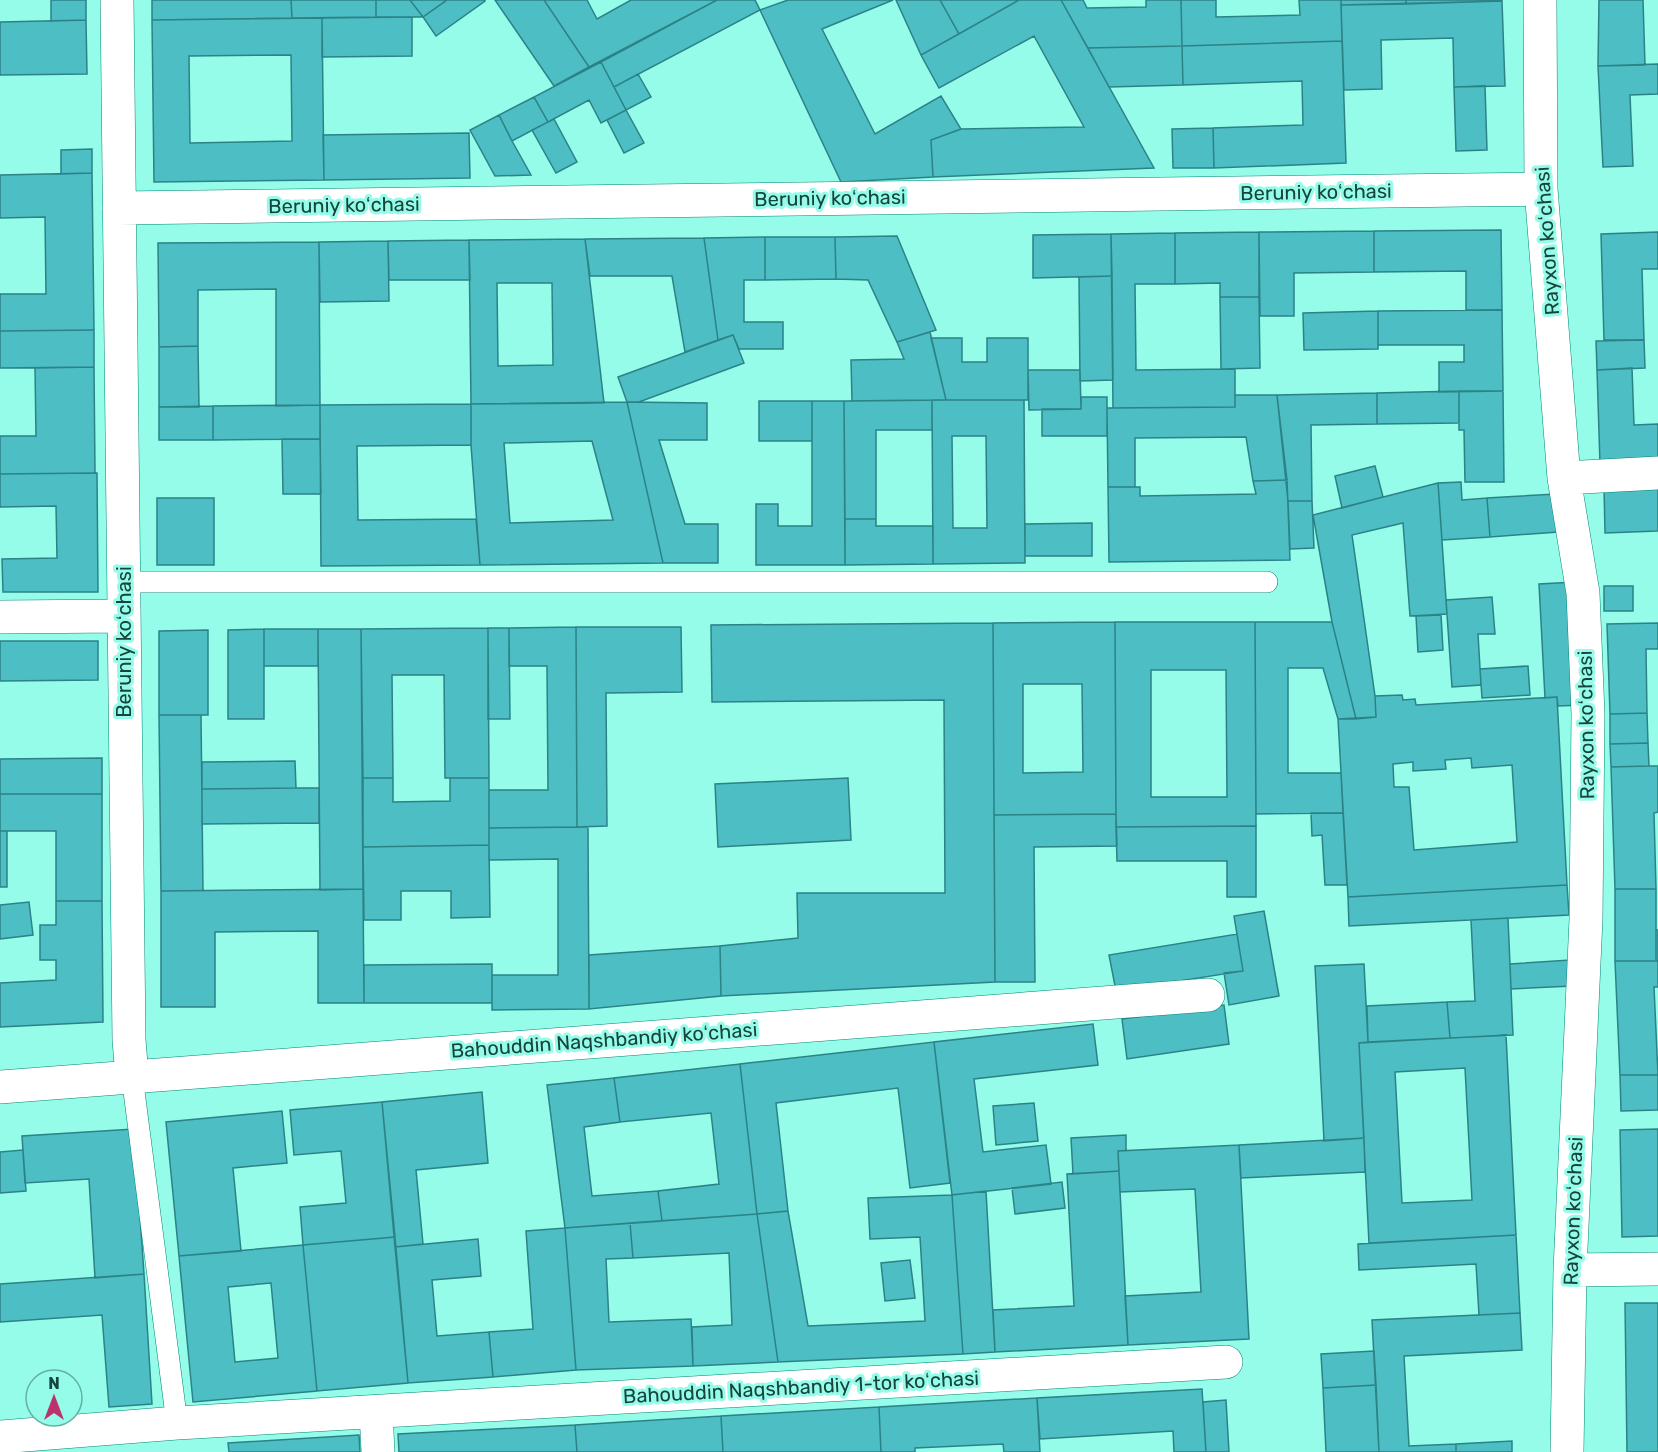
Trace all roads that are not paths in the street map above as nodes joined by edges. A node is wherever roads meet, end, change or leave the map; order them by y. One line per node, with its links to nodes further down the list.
1 (117, 0): 4 (street, Beruniy koʻchasi)
2 (1540, 0): 3 (street, Rayxon koʻchasi)
3 (1541, 189): 4 (street, Beruniy koʻchasi); 6 (street, Rayxon koʻchasi)
4 (119, 208): 7 (street, Beruniy koʻchasi)
5 (1658, 473): 6 (street)
6 (1564, 478): 15 (street, Rayxon koʻchasi)
7 (124, 582): 8 (lane); 9 (street, Beruniy koʻchasi)
8 (1267, 582)
9 (123, 616): 10 (street); 12 (street, Beruniy koʻchasi)
10 (0, 617)
11 (1208, 995): 12 (street, Bahouddin Naqshbandiy koʻchasi)
12 (132, 1076): 13 (street, Bahouddin Naqshbandiy koʻchasi); 18 (lane)
13 (0, 1087)
14 (1658, 1269): 15 (street)
15 (1570, 1270): 21 (street, Rayxon koʻchasi)
16 (1226, 1362): 17 (street, Bahouddin Naqshbandiy 1-tor koʻchasi)
17 (376, 1412): 18 (street, Bahouddin Naqshbandiy 1-tor koʻchasi); 20 (street)
18 (177, 1423): 19 (street, Bahouddin Naqshbandiy 1-tor koʻchasi)
19 (0, 1437)
20 (378, 1452)
21 (1568, 1452)

